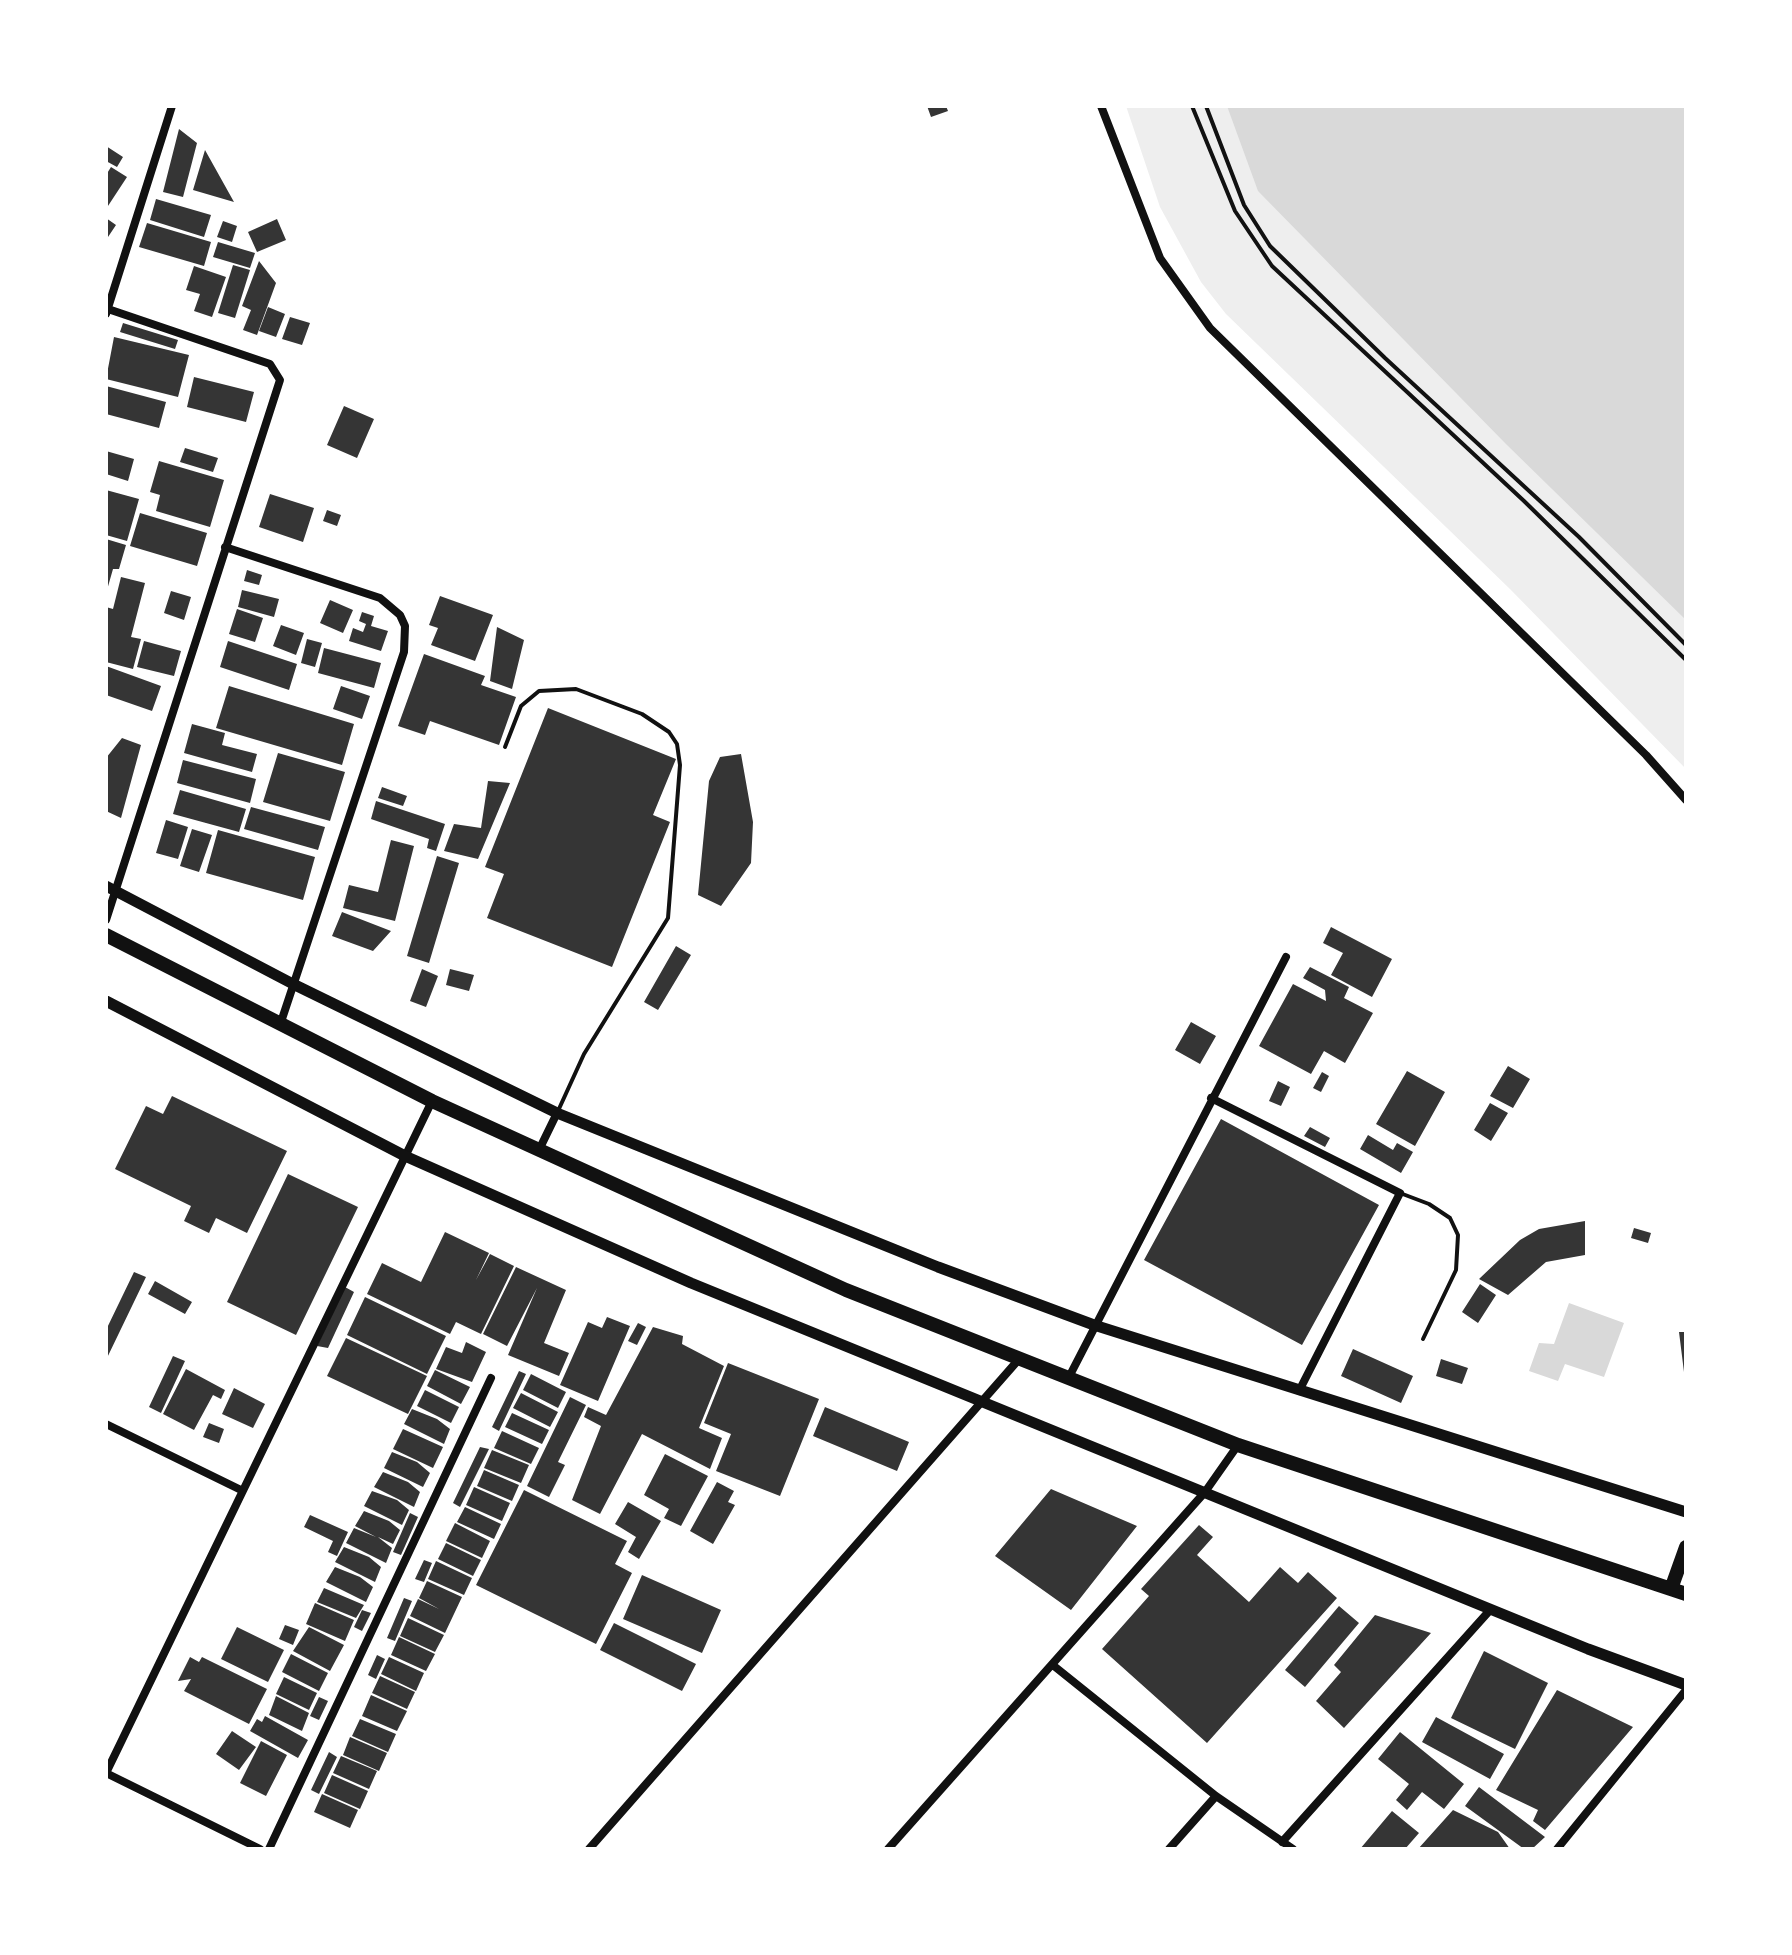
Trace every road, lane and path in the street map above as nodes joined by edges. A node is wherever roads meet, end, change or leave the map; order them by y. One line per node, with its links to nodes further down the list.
1 (172, 106): 5 (street)
2 (1101, 106): 11 (street)
3 (1192, 106): 9 (path)
4 (1206, 106): 8 (path)
5 (109, 286): 6 (street)
6 (107, 312): 7 (street)
7 (225, 547): 12 (street); 16 (street)
8 (1686, 645)
9 (1686, 660)
10 (505, 747): 21 (lane)
11 (1686, 800)
12 (111, 889): 13 (street); 16 (street)
13 (106, 920)
14 (106, 935): 18 (highway)
15 (1286, 957): 19 (street)
16 (293, 984): 18 (street); 21 (street)
17 (106, 1001): 23 (street)
18 (280, 1025): 20 (highway)
19 (1211, 1098): 24 (street); 25 (street)
20 (432, 1101): 22 (highway); 23 (street)
21 (557, 1113): 22 (street); 25 (street)
22 (539, 1151): 27 (highway)
23 (405, 1156): 31 (street); 34 (street)
24 (1400, 1193): 26 (lane); 30 (street)
25 (1094, 1325): 28 (street); 30 (street)
26 (1423, 1339)
27 (1020, 1358): 28 (highway); 31 (street)
28 (1069, 1377): 33 (highway)
29 (491, 1378): 47 (street)
30 (1299, 1391): 36 (street)
31 (983, 1404): 35 (street); 48 (street)
32 (106, 1424): 34 (street)
33 (1238, 1445): 35 (street); 38 (highway)
34 (241, 1490): 43 (street)
35 (1205, 1492): 40 (street); 41 (street)
36 (1686, 1512)
37 (1686, 1547): 38 (highway)
38 (1671, 1589): 39 (highway)
39 (1686, 1594)
40 (1491, 1609): 42 (street); 45 (street)
41 (1054, 1666): 44 (street); 49 (street)
42 (1686, 1687): 52 (street)
43 (106, 1773): 46 (street)
44 (1216, 1796): 45 (street); 50 (street)
45 (1282, 1842): 51 (street)
46 (260, 1849)
47 (269, 1849)
48 (589, 1849)
49 (888, 1849)
50 (1169, 1849)
51 (1293, 1849)
52 (1557, 1849)

